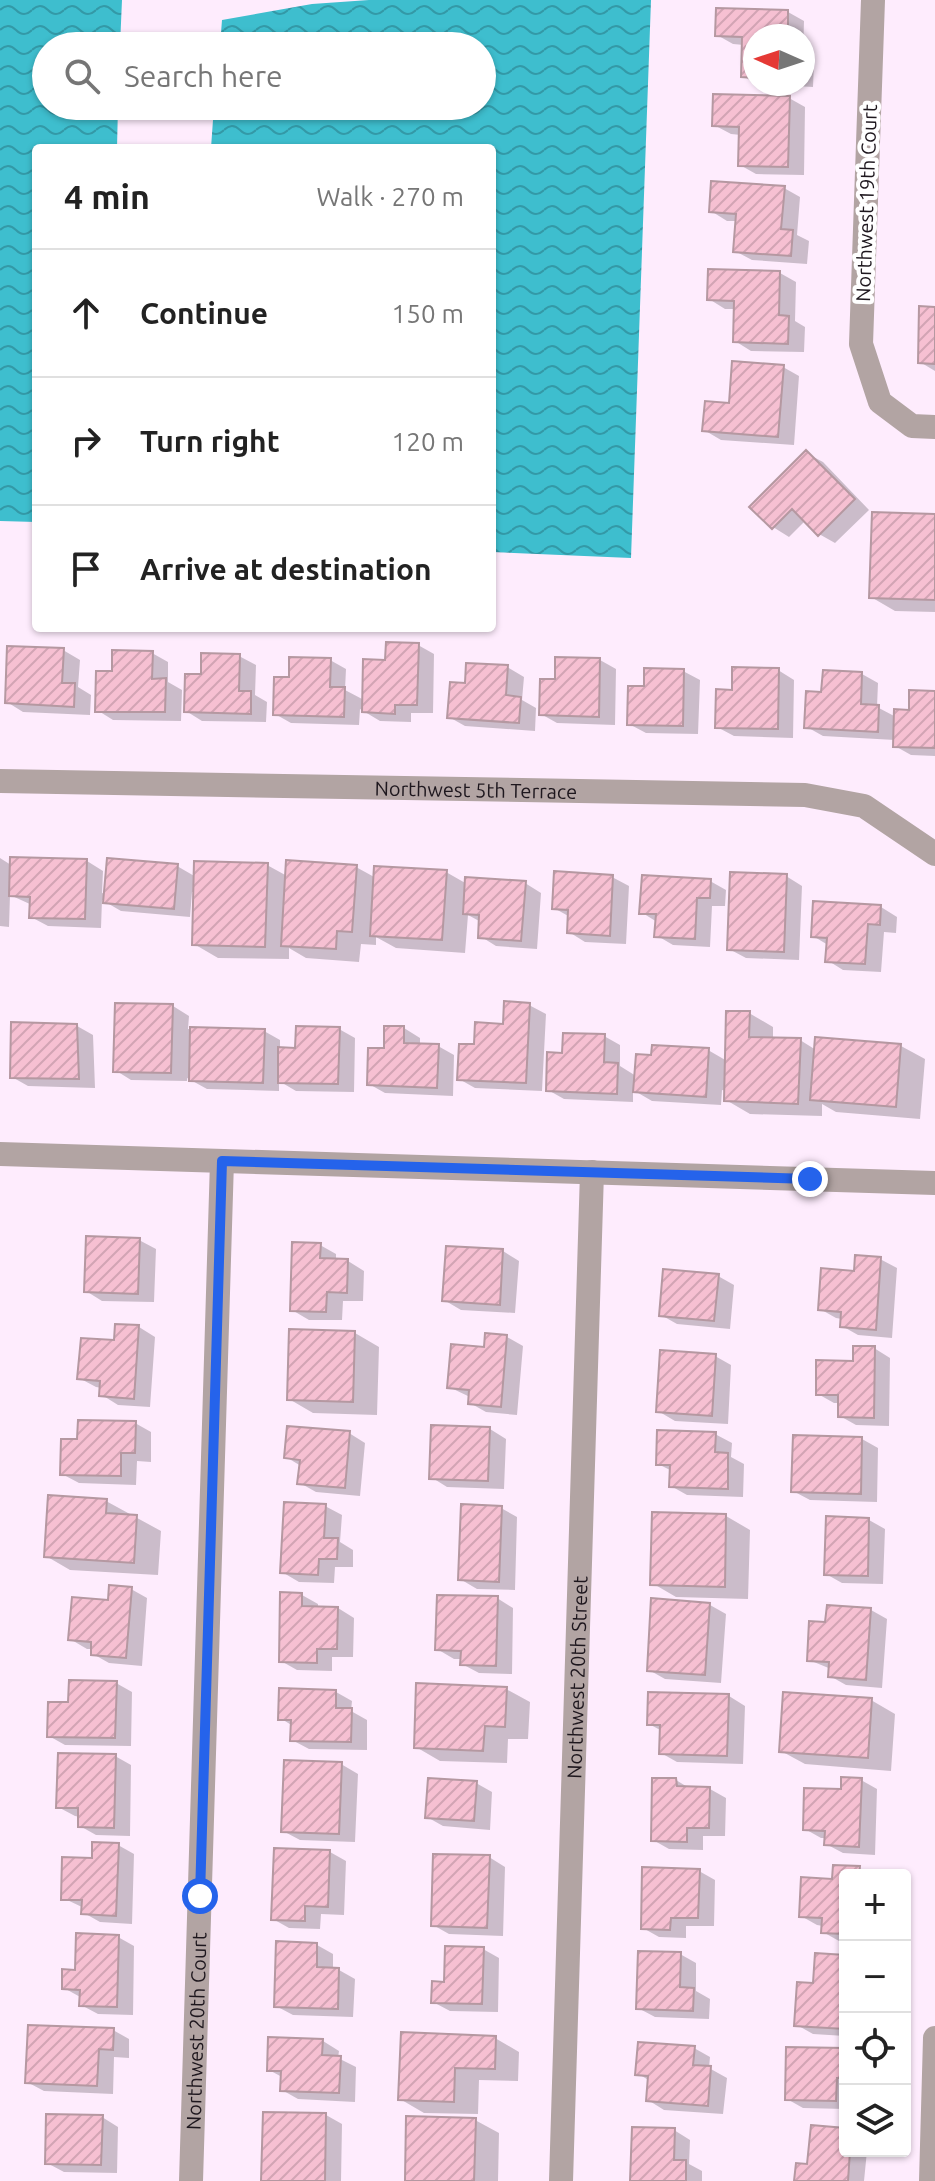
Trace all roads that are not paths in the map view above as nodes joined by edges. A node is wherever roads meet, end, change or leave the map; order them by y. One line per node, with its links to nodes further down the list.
1 (873, 0): 2 (street, Northwest 19th Court)
2 (935, 427)
3 (0, 781): 4 (street, Northwest 5th Terrace)
4 (935, 854)
5 (0, 1154): 6 (street)
6 (222, 1161): 7 (street); 10 (street, Northwest 20th Court)
7 (592, 1172): 8 (street); 11 (street, Northwest 20th Street)
8 (935, 1183)
9 (935, 2038): 12 (street)
10 (191, 2181)
11 (561, 2181)
12 (931, 2181)

